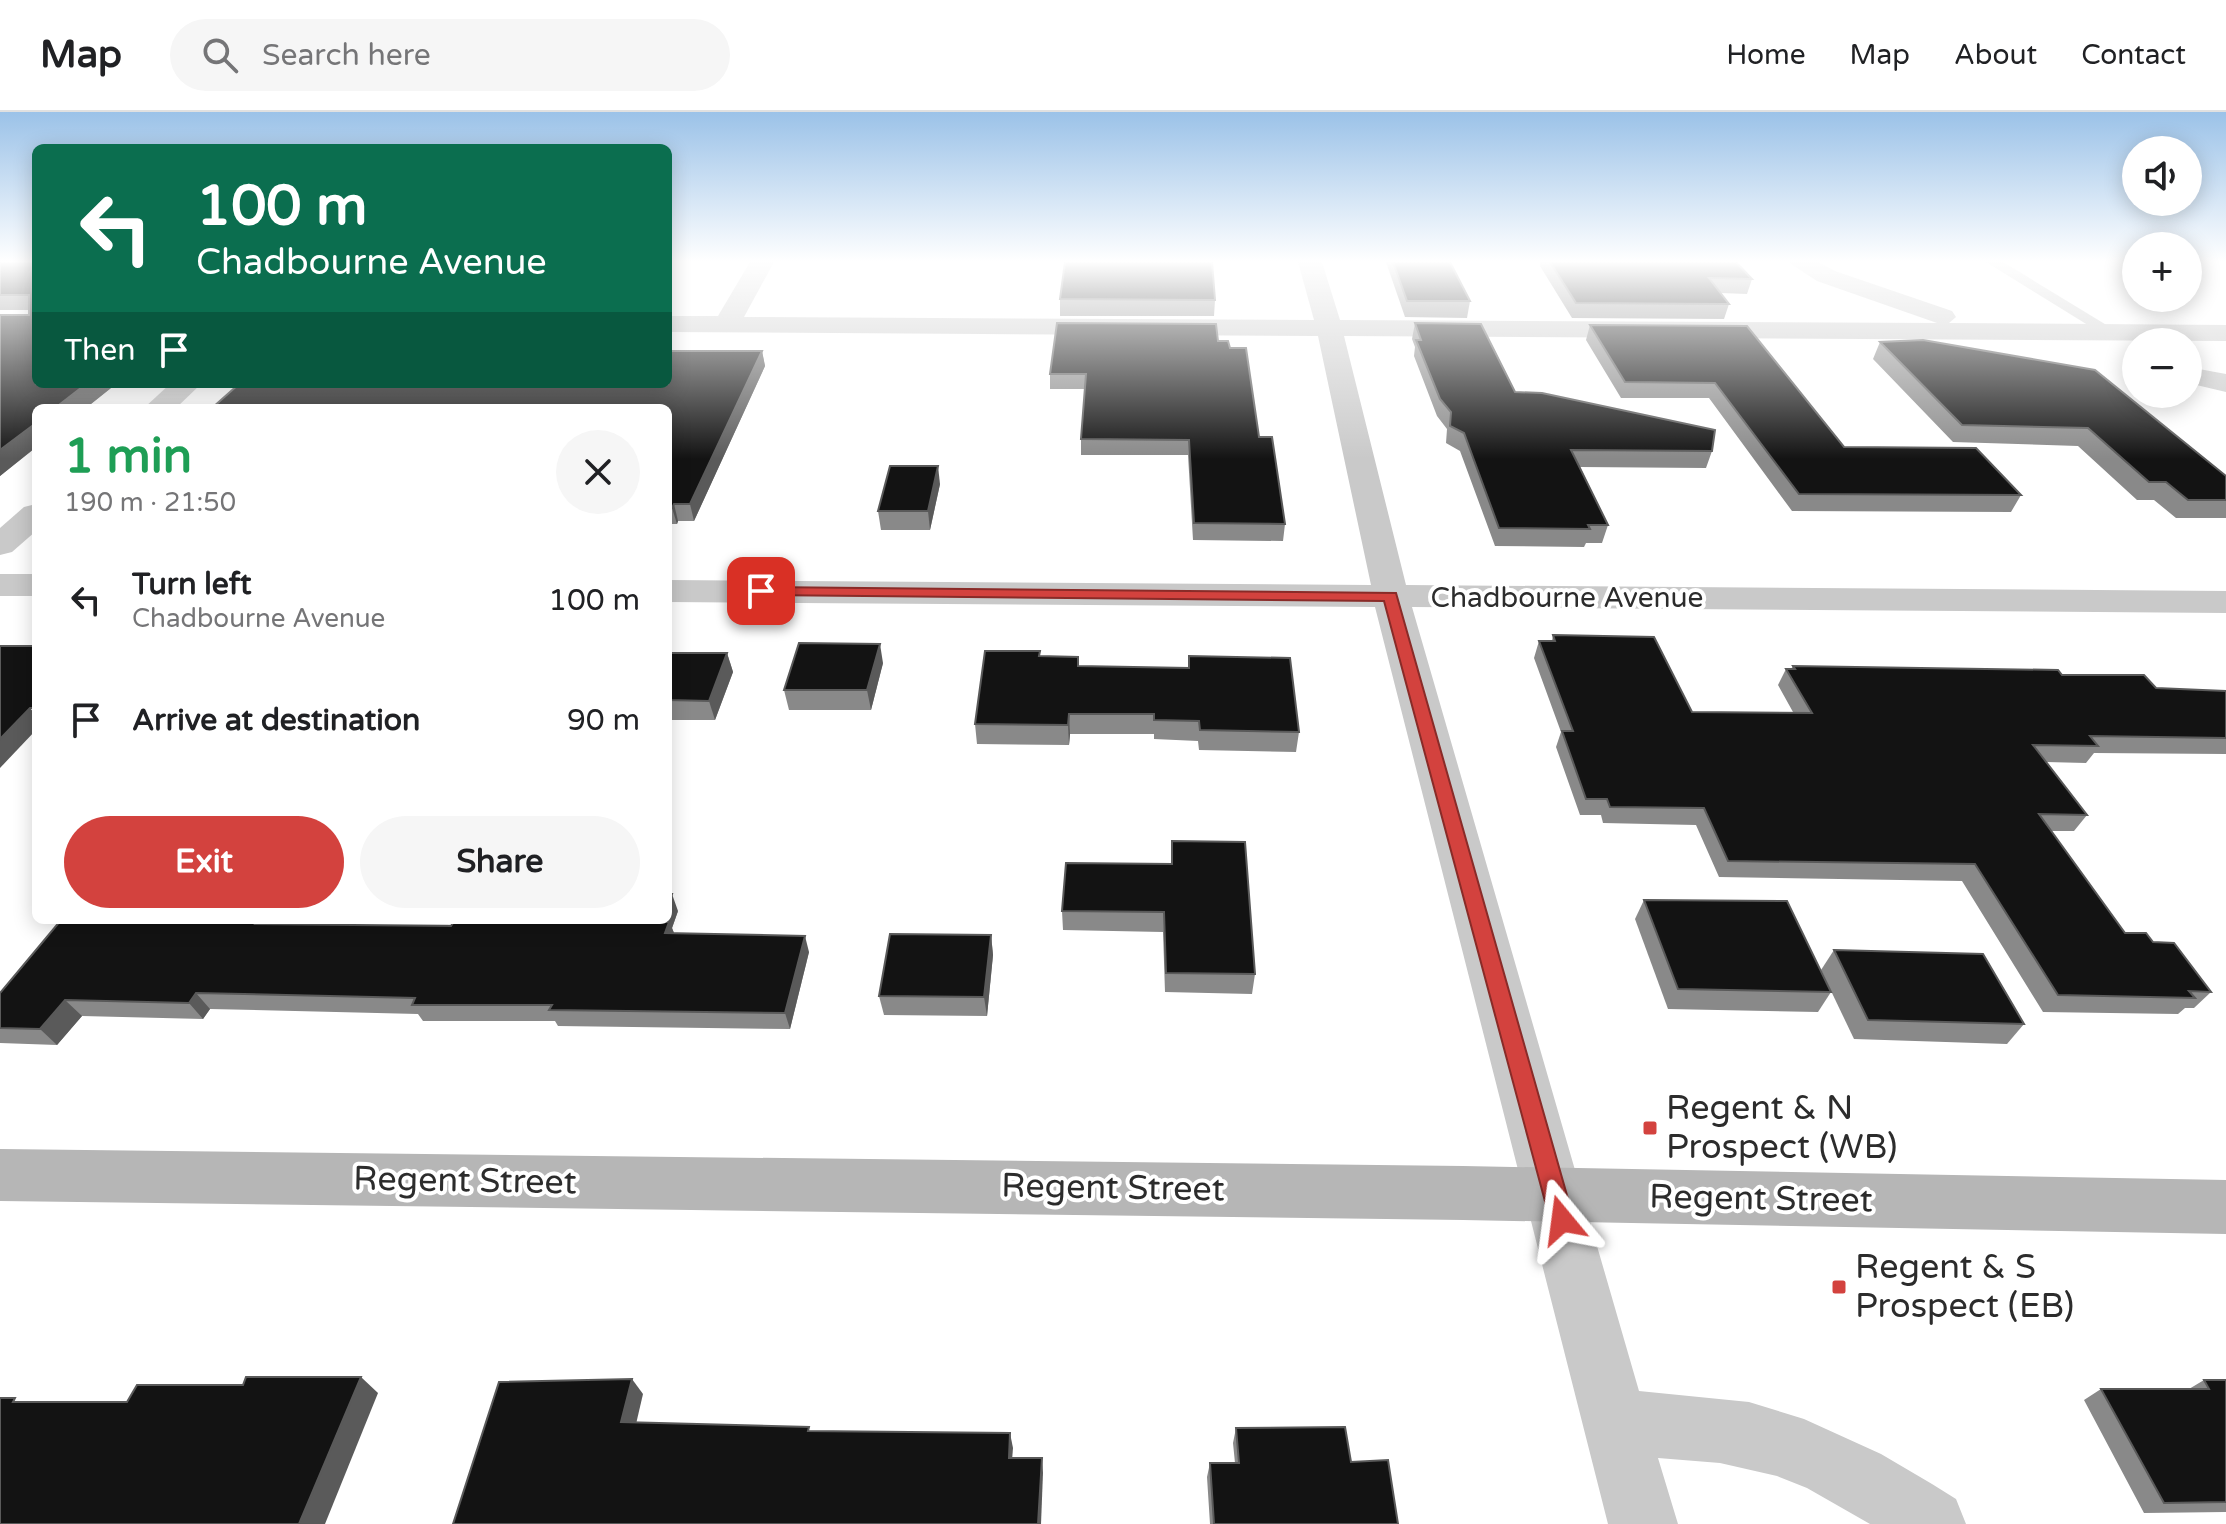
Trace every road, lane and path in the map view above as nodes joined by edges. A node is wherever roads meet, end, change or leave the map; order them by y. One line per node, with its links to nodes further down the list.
1 (1329, 327): 15 (street)
2 (1476, 328): 4 (street)
3 (1977, 328): 4 (street)
4 (1987, 331): 7 (street)
5 (2226, 333): 6 (street)
6 (2202, 335)
7 (2122, 338)
8 (182, 388): 9 (street)
9 (164, 404)
10 (32, 517): 11 (street)
11 (0, 545)
12 (0, 585): 13 (street)
13 (32, 585)
14 (672, 591): 15 (street, Chadbourne Avenue)
15 (1390, 597): 16 (street, Chadbourne Avenue); 18 (street)
16 (2226, 602)
17 (0, 1175): 18 (main road, Regent Street)
18 (1555, 1195): 19 (main road, Regent Street); 20 (street)
19 (2226, 1207)
20 (1616, 1422): 21 (street); 22 (street)
21 (1643, 1524)
22 (1931, 1524)

